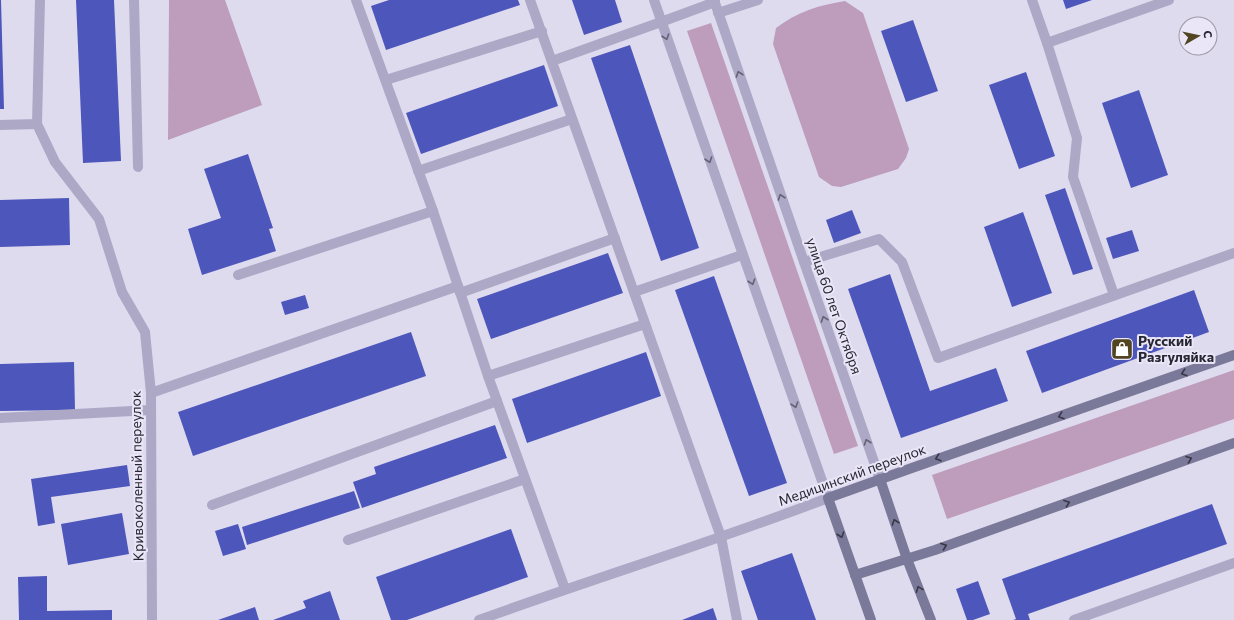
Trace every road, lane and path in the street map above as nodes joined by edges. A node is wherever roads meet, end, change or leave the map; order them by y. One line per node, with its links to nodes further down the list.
1 (40, 0): 17 (street)
2 (134, 0): 19 (street)
3 (356, 0): 15 (street)
4 (530, 0): 12 (street)
5 (654, 0): 11 (street)
6 (758, 0): 10 (street)
7 (1032, 0): 13 (street)
8 (1169, 0): 13 (street)
9 (714, 1): 10 (street, улица 60 лет Октября); 11 (street)
10 (718, 14): 25 (street, улица 60 лет Октября, one-way to 10)
11 (661, 22): 14 (street); 24 (street, one-way to 24)
12 (542, 31): 14 (street); 15 (street)
13 (1047, 43): 29 (street)
14 (552, 61): 16 (street)
15 (386, 80): 20 (street)
16 (572, 119): 20 (street); 22 (street)
17 (37, 124): 18 (street); 33 (street, Кривоколенный переулок)
18 (0, 126)
19 (138, 167)
20 (418, 171): 21 (street)
21 (433, 211): 26 (street); 27 (street)
22 (615, 238): 27 (street); 28 (street)
23 (1234, 253): 29 (street)
24 (742, 255): 28 (street); 40 (street, one-way to 40)
25 (804, 262): 29 (street); 39 (street, улица 60 лет Октября, one-way to 25)
26 (238, 275)
27 (459, 290): 32 (street); 33 (street)
28 (634, 292): 30 (street)
29 (1114, 295)
30 (645, 324): 32 (street); 42 (street)
31 (1234, 355): 39 (main road, Медицинский переулок, one-way to 39)
32 (488, 376): 34 (street)
33 (151, 393): 35 (street, Кривоколенный переулок)
34 (497, 400): 38 (street); 41 (street)
35 (151, 410): 36 (street); 48 (street, Кривоколенный переулок)
36 (0, 418)
37 (1233, 445): 44 (main road, one-way to 37)
38 (525, 479): 43 (street); 47 (street)
39 (880, 479): 40 (main road, Медицинский переулок); 44 (main road, улица 60 лет Октября, one-way to 39)
40 (828, 498): 42 (street, Медицинский переулок); 46 (main road, one-way to 46)
41 (212, 505)
42 (721, 537): 47 (street, Медицинский переулок); 50 (street)
43 (348, 540)
44 (908, 559): 46 (main road); 52 (main road, улица 60 лет Октября, one-way to 44)
45 (1234, 563): 53 (street)
46 (855, 575): 51 (main road)
47 (565, 589): 49 (street, Медицинский переулок)
48 (152, 620)
49 (479, 620)
50 (736, 620)
51 (870, 620)
52 (931, 620)
53 (1074, 620)

